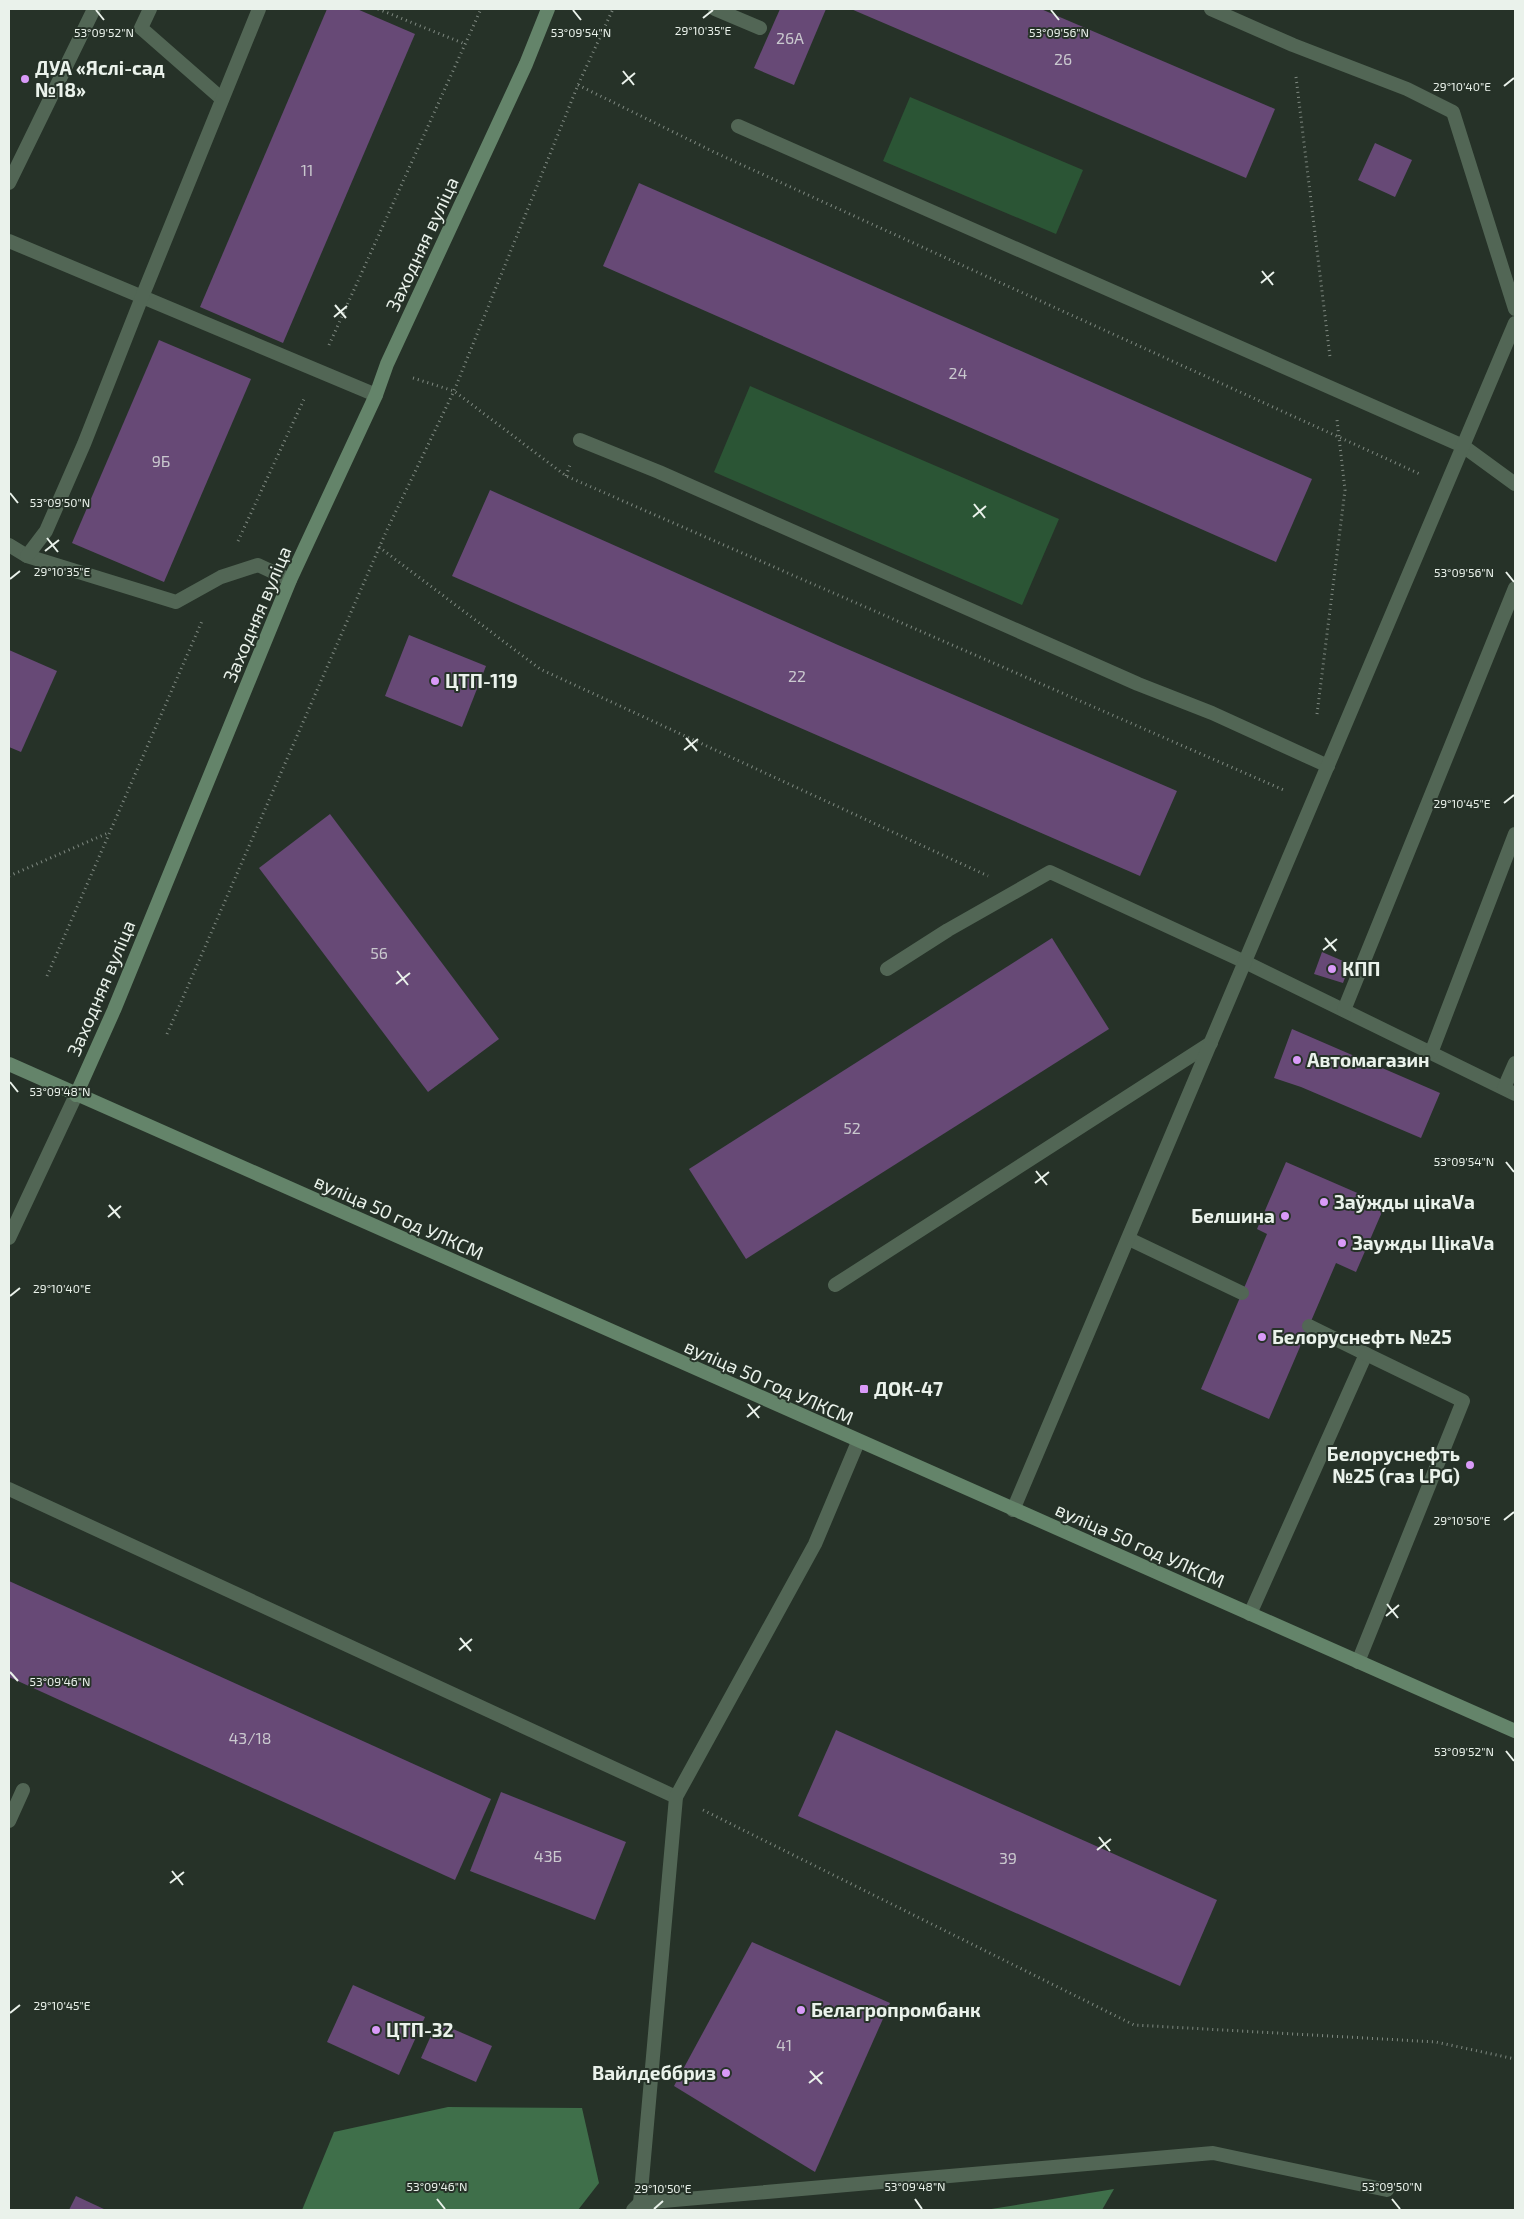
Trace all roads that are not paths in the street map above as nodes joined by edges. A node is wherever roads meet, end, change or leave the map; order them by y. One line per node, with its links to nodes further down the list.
1 (94, 9): 10 (street)
2 (150, 9): 8 (street)
3 (259, 9): 8 (street)
4 (548, 9): 15 (main road, Заходняя вуліца)
5 (715, 9): 7 (street)
6 (1211, 9): 13 (street)
7 (760, 28)
8 (222, 99): 12 (street)
9 (738, 126): 17 (street)
10 (9, 183)
11 (9, 241): 12 (street)
12 (142, 297): 15 (street); 20 (street)
13 (1515, 309)
14 (1515, 323): 17 (street)
15 (376, 395): 21 (main road, Заходняя вуліца)
16 (580, 440): 23 (street)
17 (1463, 446): 18 (street); 23 (street)
18 (1515, 484)
19 (9, 545): 20 (street)
20 (27, 556): 21 (street)
21 (290, 580): 33 (main road, Заходняя вуліца)
22 (1515, 588): 27 (street)
23 (1328, 766): 25 (street)
24 (1515, 834): 29 (street)
25 (1245, 962): 26 (street); 27 (street); 28 (street)
26 (887, 969)
27 (1344, 1010): 29 (street)
28 (1211, 1043): 35 (street); 36 (street)
29 (1430, 1053): 32 (street)
30 (1515, 1063): 32 (street)
31 (9, 1064): 33 (main road, вуліца 50 год УЛКСМ)
32 (1510, 1091)
33 (76, 1095): 34 (street, Заходняя вуліца); 40 (main road, вуліца 50 год УЛКСМ)
34 (9, 1238)
35 (1129, 1239): 37 (street); 42 (street)
36 (835, 1285)
37 (1242, 1293)
38 (1309, 1326): 39 (street)
39 (1366, 1354): 43 (street); 44 (street)
40 (858, 1442): 42 (main road, вуліца 50 год УЛКСМ); 47 (street)
41 (9, 1489): 47 (street)
42 (1013, 1510): 43 (main road, вуліца 50 год УЛКСМ)
43 (1250, 1614): 44 (main road, вуліца 50 год УЛКСМ)
44 (1358, 1662): 45 (main road, вуліца 50 год УЛКСМ)
45 (1515, 1731)
46 (23, 1790): 48 (street)
47 (676, 1797): 50 (street)
48 (9, 1821)
49 (1387, 2190): 50 (street)
50 (636, 2206)

